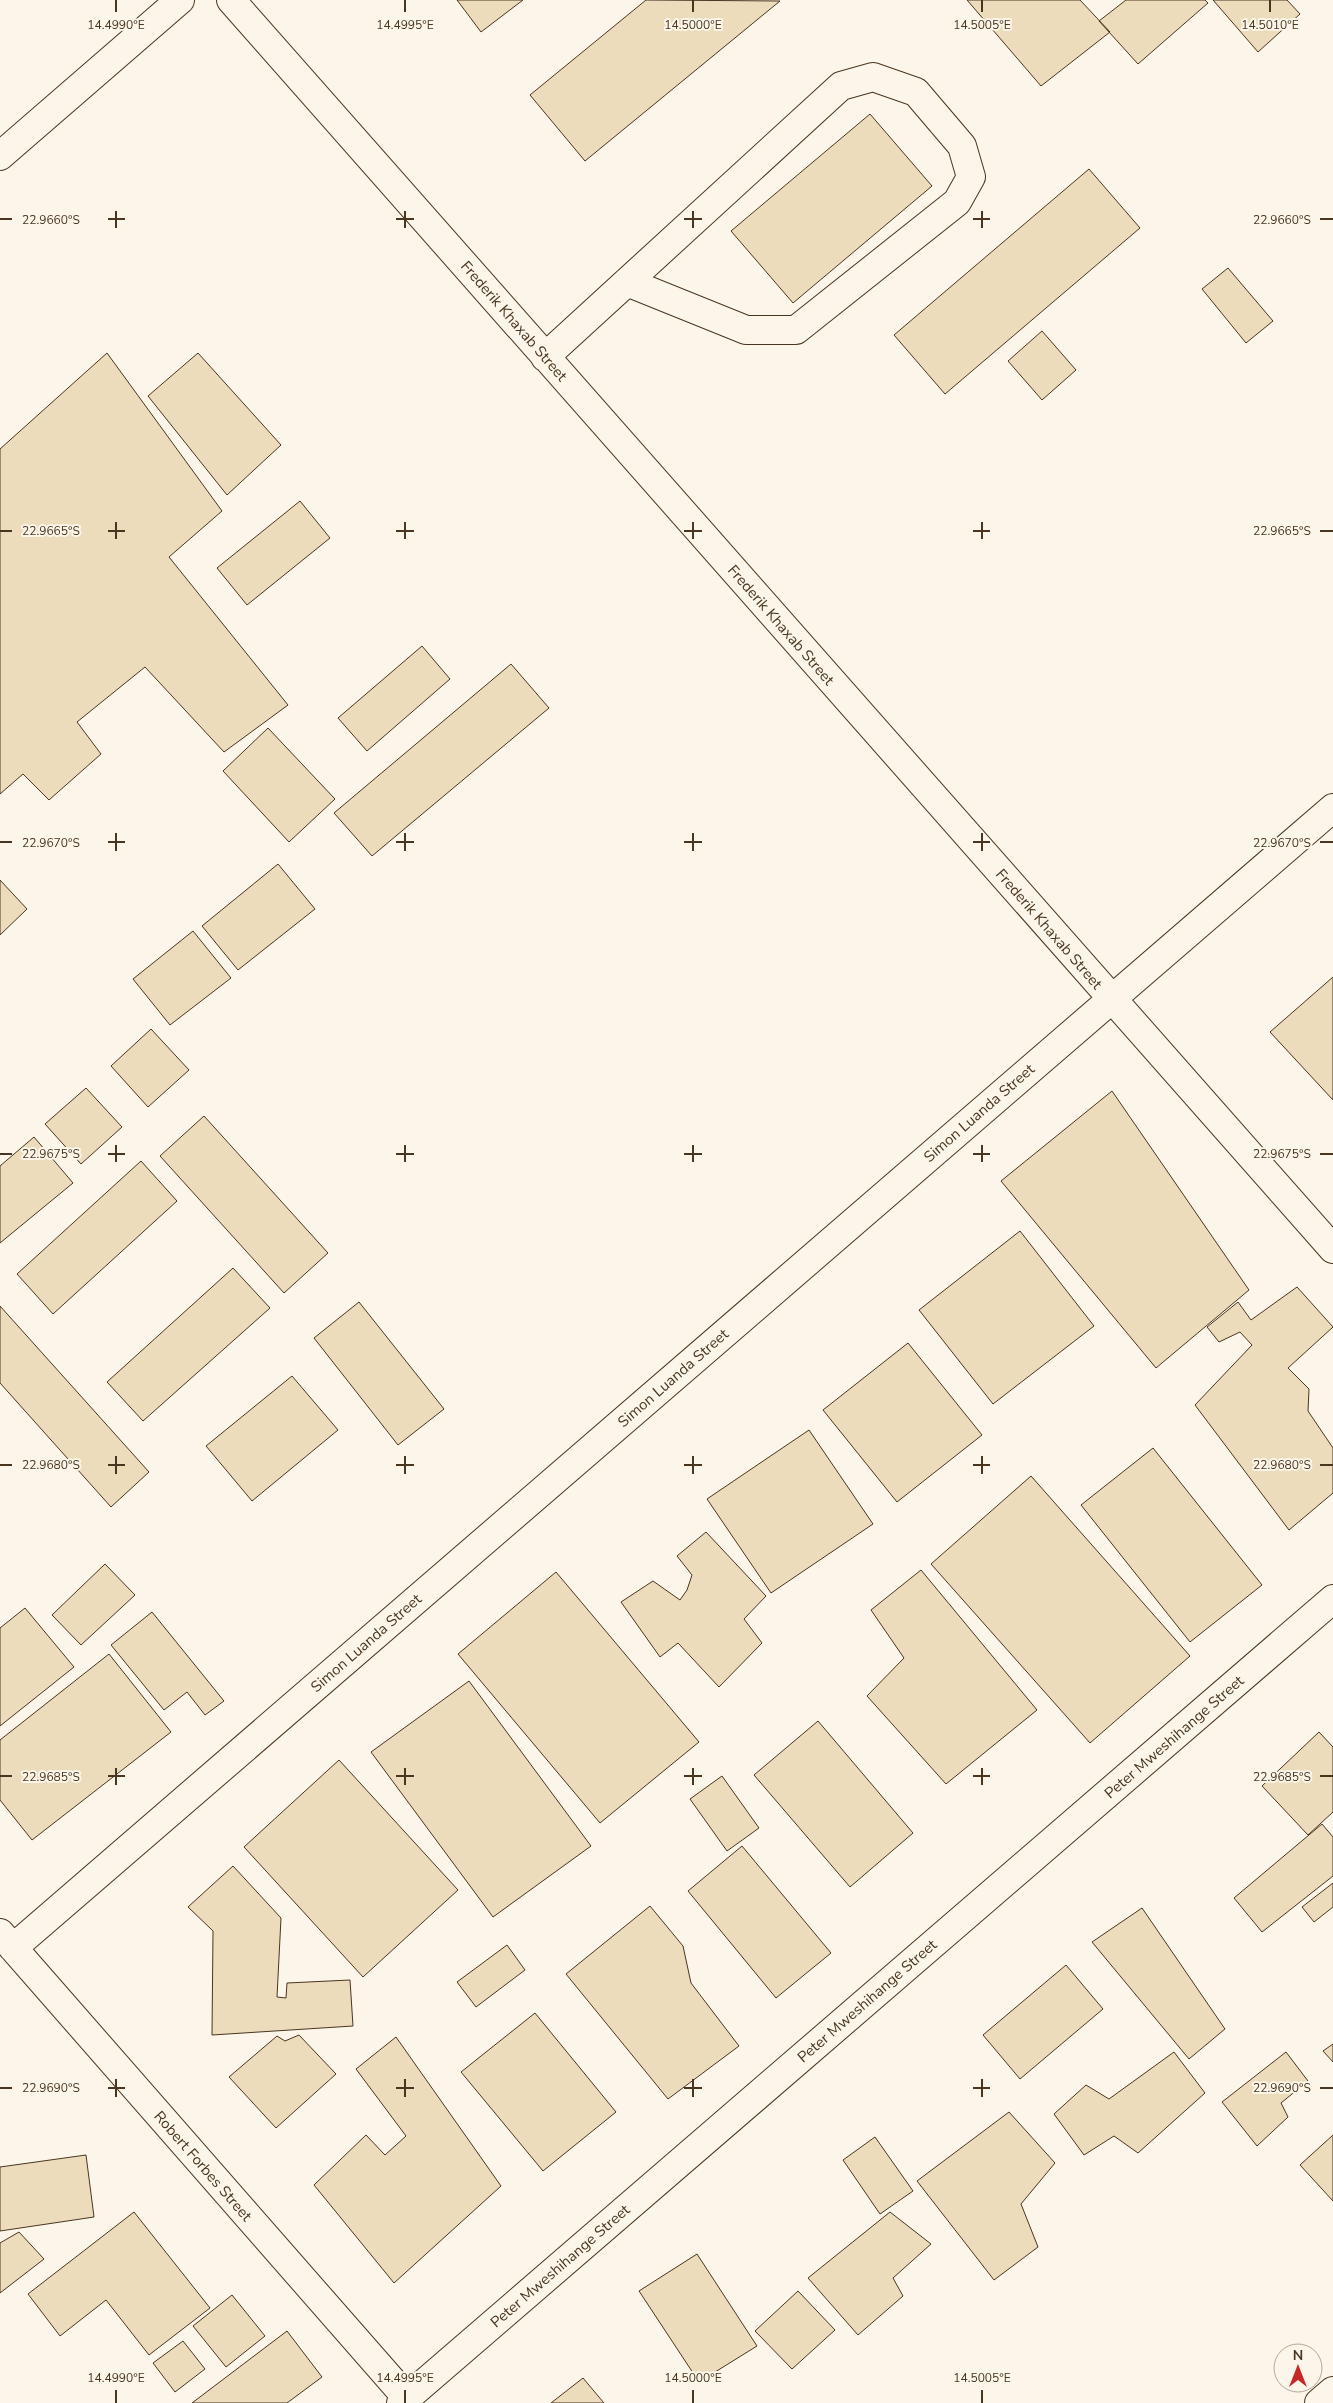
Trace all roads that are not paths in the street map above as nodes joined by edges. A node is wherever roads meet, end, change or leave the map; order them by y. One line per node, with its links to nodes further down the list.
1 (180, 0): 3 (street)
2 (231, 0): 5 (street, Frederik Khaxab Street)
3 (0, 156)
4 (627, 282): 4 (street); 5 (street)
5 (546, 357): 7 (street, Frederik Khaxab Street)
6 (1333, 808): 7 (street, Simon Luanda Street)
7 (1111, 999): 8 (street, Frederik Khaxab Street); 10 (street, Simon Luanda Street)
8 (1333, 1249)
9 (1333, 1599): 12 (street, Peter Mweshihange Street)
10 (7, 1941): 12 (street, Robert Forbes Street)
11 (1333, 2391): 13 (street)
12 (404, 2400)
13 (1319, 2403)

